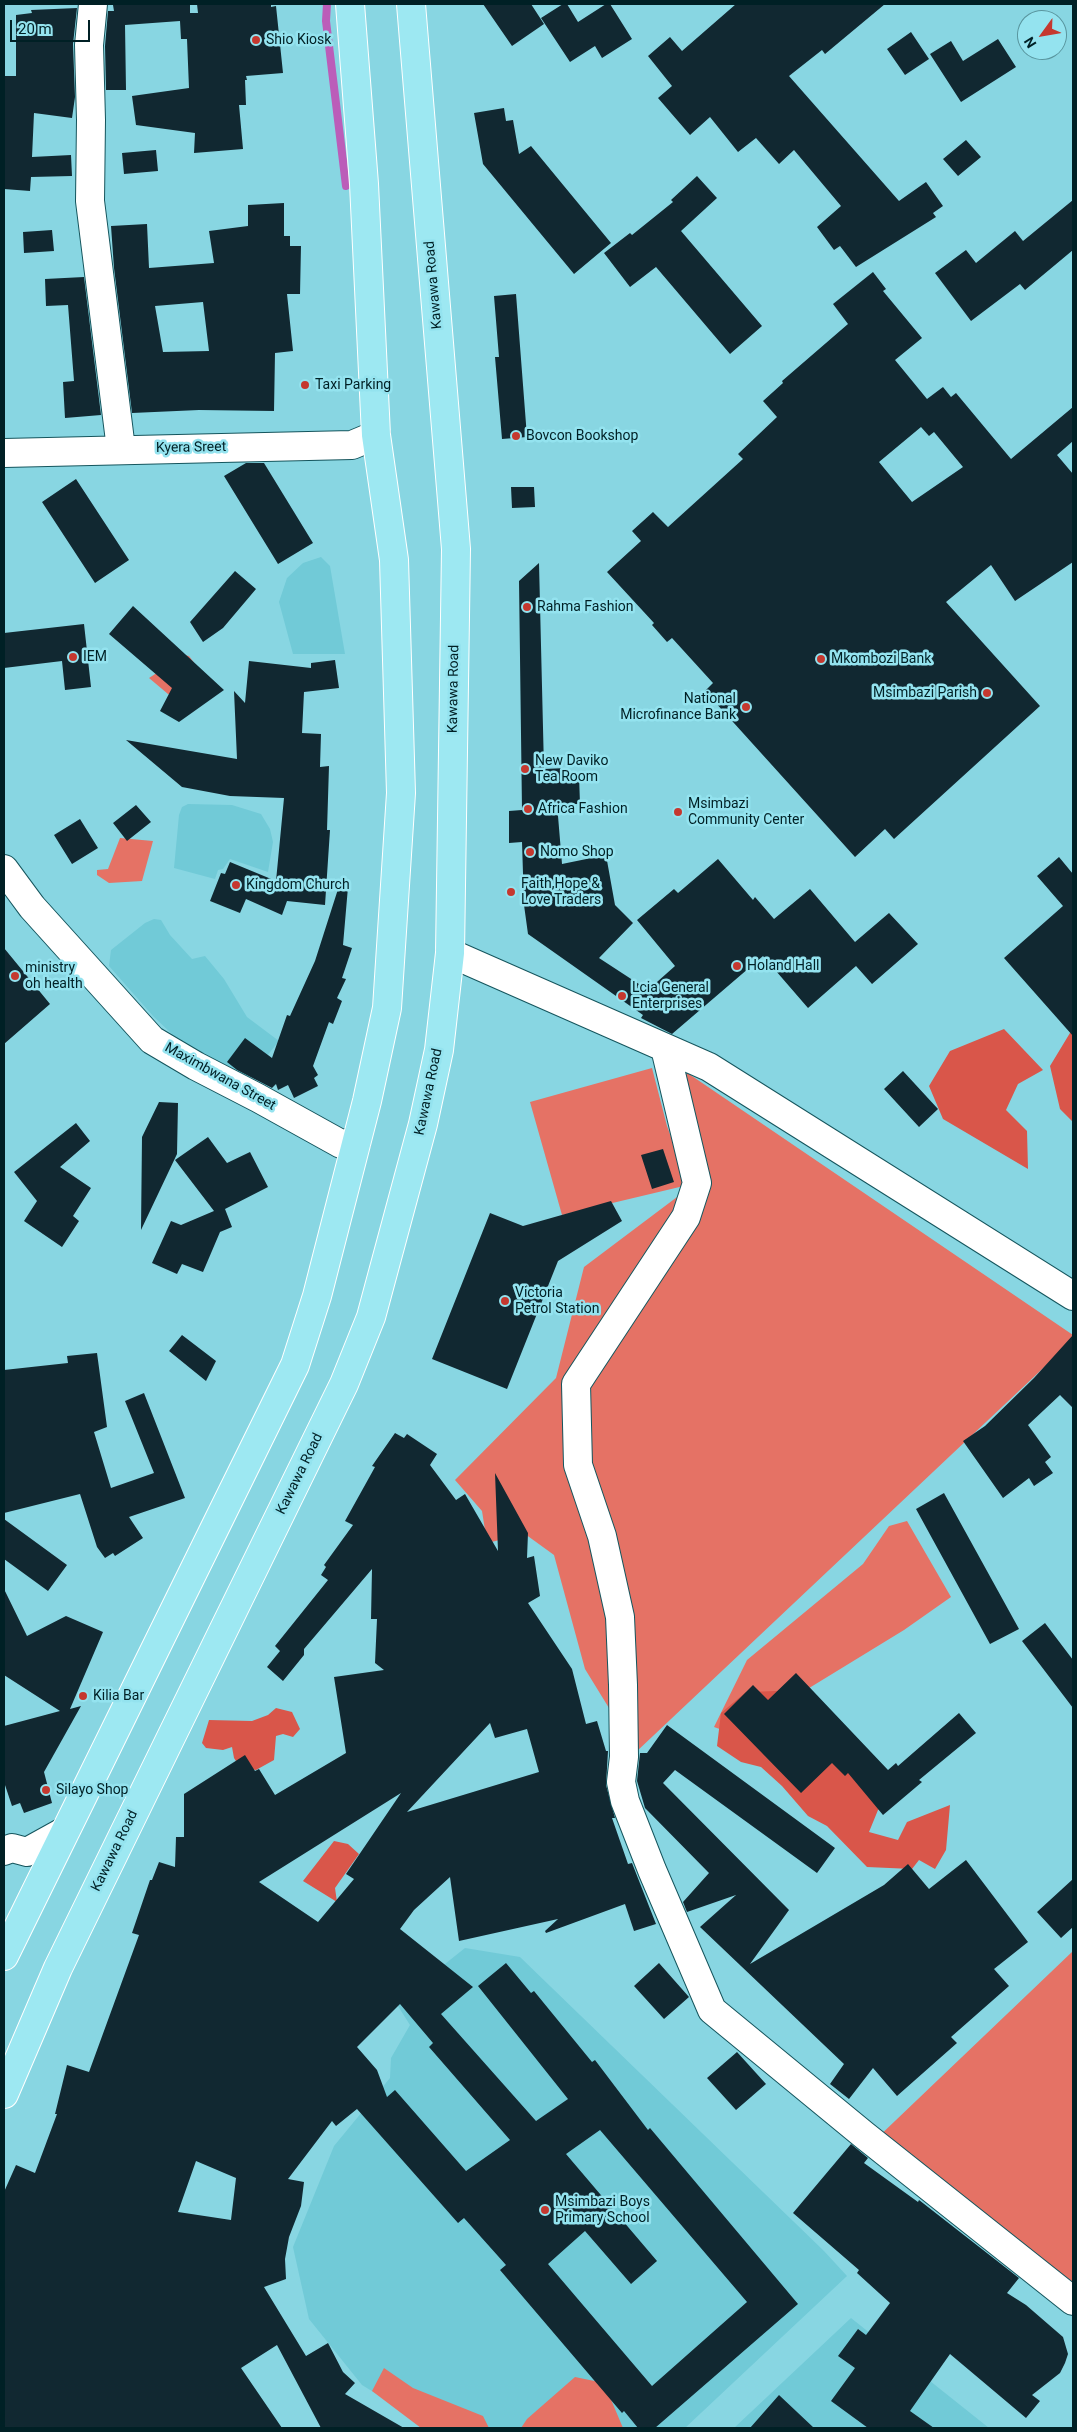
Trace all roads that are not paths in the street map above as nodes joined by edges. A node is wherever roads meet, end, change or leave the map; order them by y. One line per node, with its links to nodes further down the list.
1 (93, 4): 5 (street)
2 (350, 4): 4 (main road)
3 (411, 4): 8 (main road, Kawawa Road)
4 (376, 435): 5 (street, Kyera Sreet); 10 (main road)
5 (121, 449): 6 (street, Kyera Sreet)
6 (4, 453)
7 (4, 869): 10 (street, Maximbwana Street)
8 (450, 953): 9 (street); 15 (main road, Kawawa Road)
9 (665, 1048): 11 (street); 16 (street)
10 (356, 1142): 12 (main road)
11 (1073, 1296)
12 (65, 1831): 13 (street); 14 (main road)
13 (4, 1851)
14 (5, 1952)
15 (4, 2094)
16 (1073, 2301)

